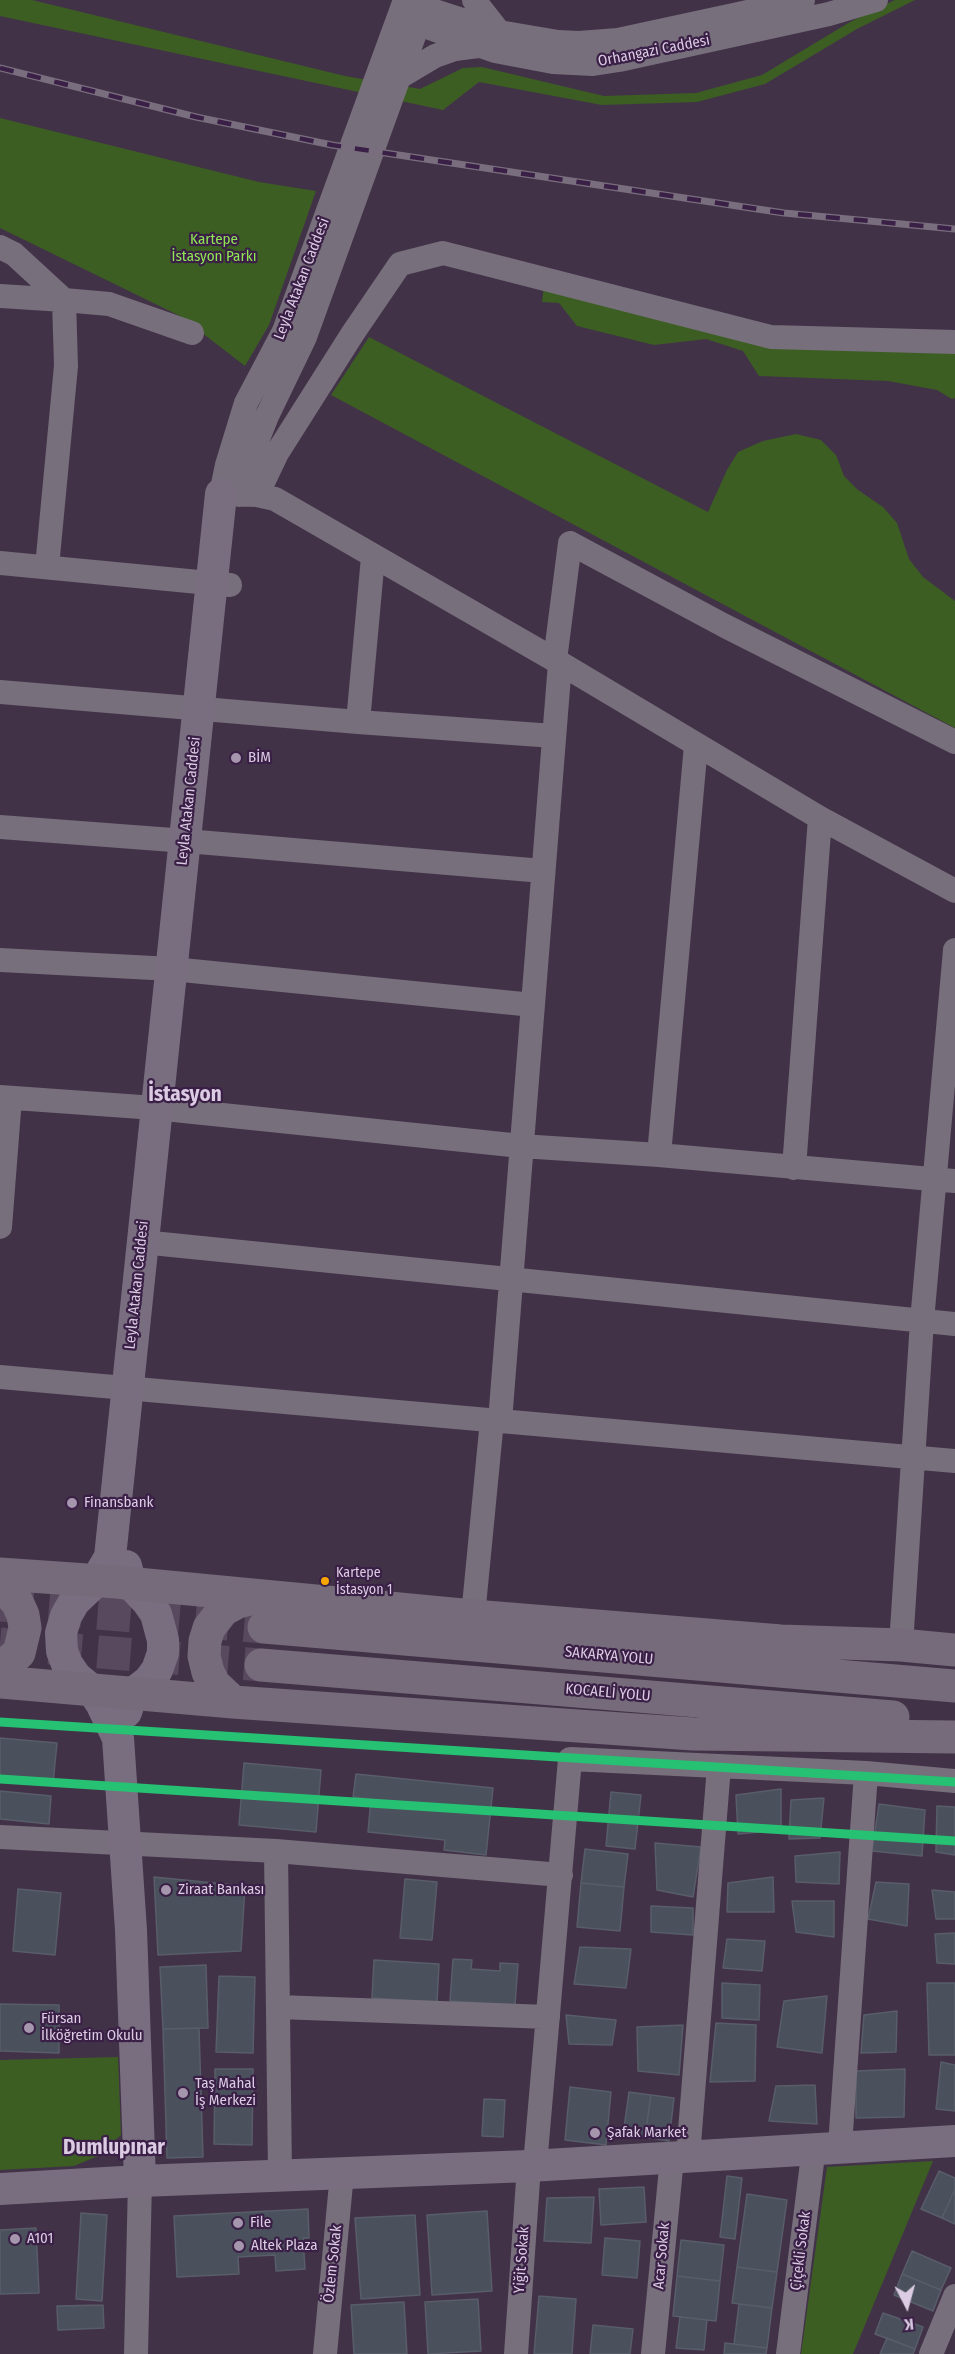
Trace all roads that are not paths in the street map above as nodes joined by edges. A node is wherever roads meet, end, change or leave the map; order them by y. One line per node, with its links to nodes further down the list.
1 (474, 0): 5 (street)
2 (802, 0): 5 (street, Orhangazi Caddesi)
3 (876, 0): 5 (street, Orhangazi Caddesi)
4 (413, 8): 5 (street, Orhangazi Caddesi); 6 (street, Leyla Atakan Caddesi)
5 (489, 39): 6 (street)
6 (389, 76): 12 (street, Leyla Atakan Caddesi)
7 (0, 247): 9 (street)
8 (0, 296): 9 (street)
9 (64, 300): 10 (street); 15 (street)
10 (192, 333)
11 (955, 342): 12 (street)
12 (239, 495): 13 (street); 16 (main road, Leyla Atakan Caddesi)
13 (373, 557): 17 (street); 20 (street)
14 (0, 563): 15 (street)
15 (47, 567): 16 (street)
16 (221, 585): 19 (main road, Leyla Atakan Caddesi)
17 (558, 661): 21 (street); 22 (street); 23 (street)
18 (0, 692): 19 (street)
19 (208, 708): 20 (street); 26 (main road, Leyla Atakan Caddesi)
20 (358, 722): 21 (street)
21 (554, 736): 27 (street)
22 (955, 742)
23 (696, 746): 24 (street); 36 (street)
24 (820, 818): 28 (street); 37 (street)
25 (0, 827): 26 (street)
26 (194, 841): 27 (street); 31 (main road, Leyla Atakan Caddesi)
27 (543, 871): 32 (street)
28 (955, 890)
29 (955, 950): 38 (street)
30 (0, 960): 31 (street)
31 (180, 970): 32 (street); 34 (main road, Leyla Atakan Caddesi)
32 (533, 1005): 35 (street)
33 (5, 1098): 34 (street); 39 (street)
34 (163, 1109): 35 (street); 40 (main road, Leyla Atakan Caddesi)
35 (521, 1146): 36 (street); 41 (street)
36 (659, 1155): 37 (street)
37 (795, 1168): 38 (street)
38 (945, 1180): 42 (street)
39 (0, 1227)
40 (149, 1243): 41 (street); 45 (main road, Leyla Atakan Caddesi)
41 (511, 1281): 42 (street); 46 (street)
42 (922, 1321): 43 (street); 47 (street)
43 (955, 1324)
44 (0, 1377): 45 (street)
45 (134, 1390): 46 (street); 49 (main road, Leyla Atakan Caddesi)
46 (496, 1420): 47 (street); 53 (street)
47 (913, 1457): 48 (street); 55 (street)
48 (955, 1461)
49 (116, 1564): 50 (highway); 52 (highway); 62 (main road); 63 (main road)
50 (0, 1574)
51 (0, 1585): 58 (highway)
52 (262, 1612): 53 (highway); 61 (highway, SAKARYA YOLU); 64 (highway)
53 (473, 1616): 54 (highway)
54 (781, 1641): 55 (highway); 59 (highway)
55 (901, 1645): 56 (highway)
56 (955, 1650)
57 (261, 1665): 65 (highway, KOCAELİ YOLU)
58 (0, 1668)
59 (955, 1669)
60 (0, 1682): 62 (highway)
61 (955, 1686)
62 (93, 1691): 63 (highway); 68 (main road)
63 (132, 1694): 64 (highway); 68 (main road)
64 (233, 1702): 66 (highway)
65 (955, 1722)
66 (693, 1734): 67 (highway); 69 (highway)
67 (955, 1737)
68 (118, 1738): 74 (main road)
69 (955, 1756)
70 (719, 1766): 71 (street); 76 (street, Yiğit Sokak); 81 (street, Acar Sokak)
71 (866, 1773): 72 (street); 80 (street, Çiçekli Sokak)
72 (955, 1781)
73 (0, 1838): 74 (street)
74 (126, 1842): 75 (street); 85 (main road)
75 (276, 1851): 76 (street); 77 (street)
76 (561, 1875): 78 (street, Yiğit Sokak)
77 (279, 2007): 78 (street); 84 (street)
78 (548, 2017): 82 (street, Yiğit Sokak)
79 (955, 2141): 80 (main road)
80 (827, 2147): 81 (main road); 92 (street, Çiçekli Sokak)
81 (680, 2157): 82 (main road); 91 (street, Acar Sokak)
82 (532, 2166): 83 (main road); 90 (street, Yiğit Sokak)
83 (342, 2173): 84 (main road); 89 (street, Özlem Sokak)
84 (280, 2175): 85 (main road)
85 (140, 2181): 86 (main road); 88 (street)
86 (0, 2189)
87 (955, 2296): 93 (street)
88 (136, 2354)
89 (325, 2354)
90 (516, 2354)
91 (653, 2354)
92 (788, 2354)
93 (931, 2354)

